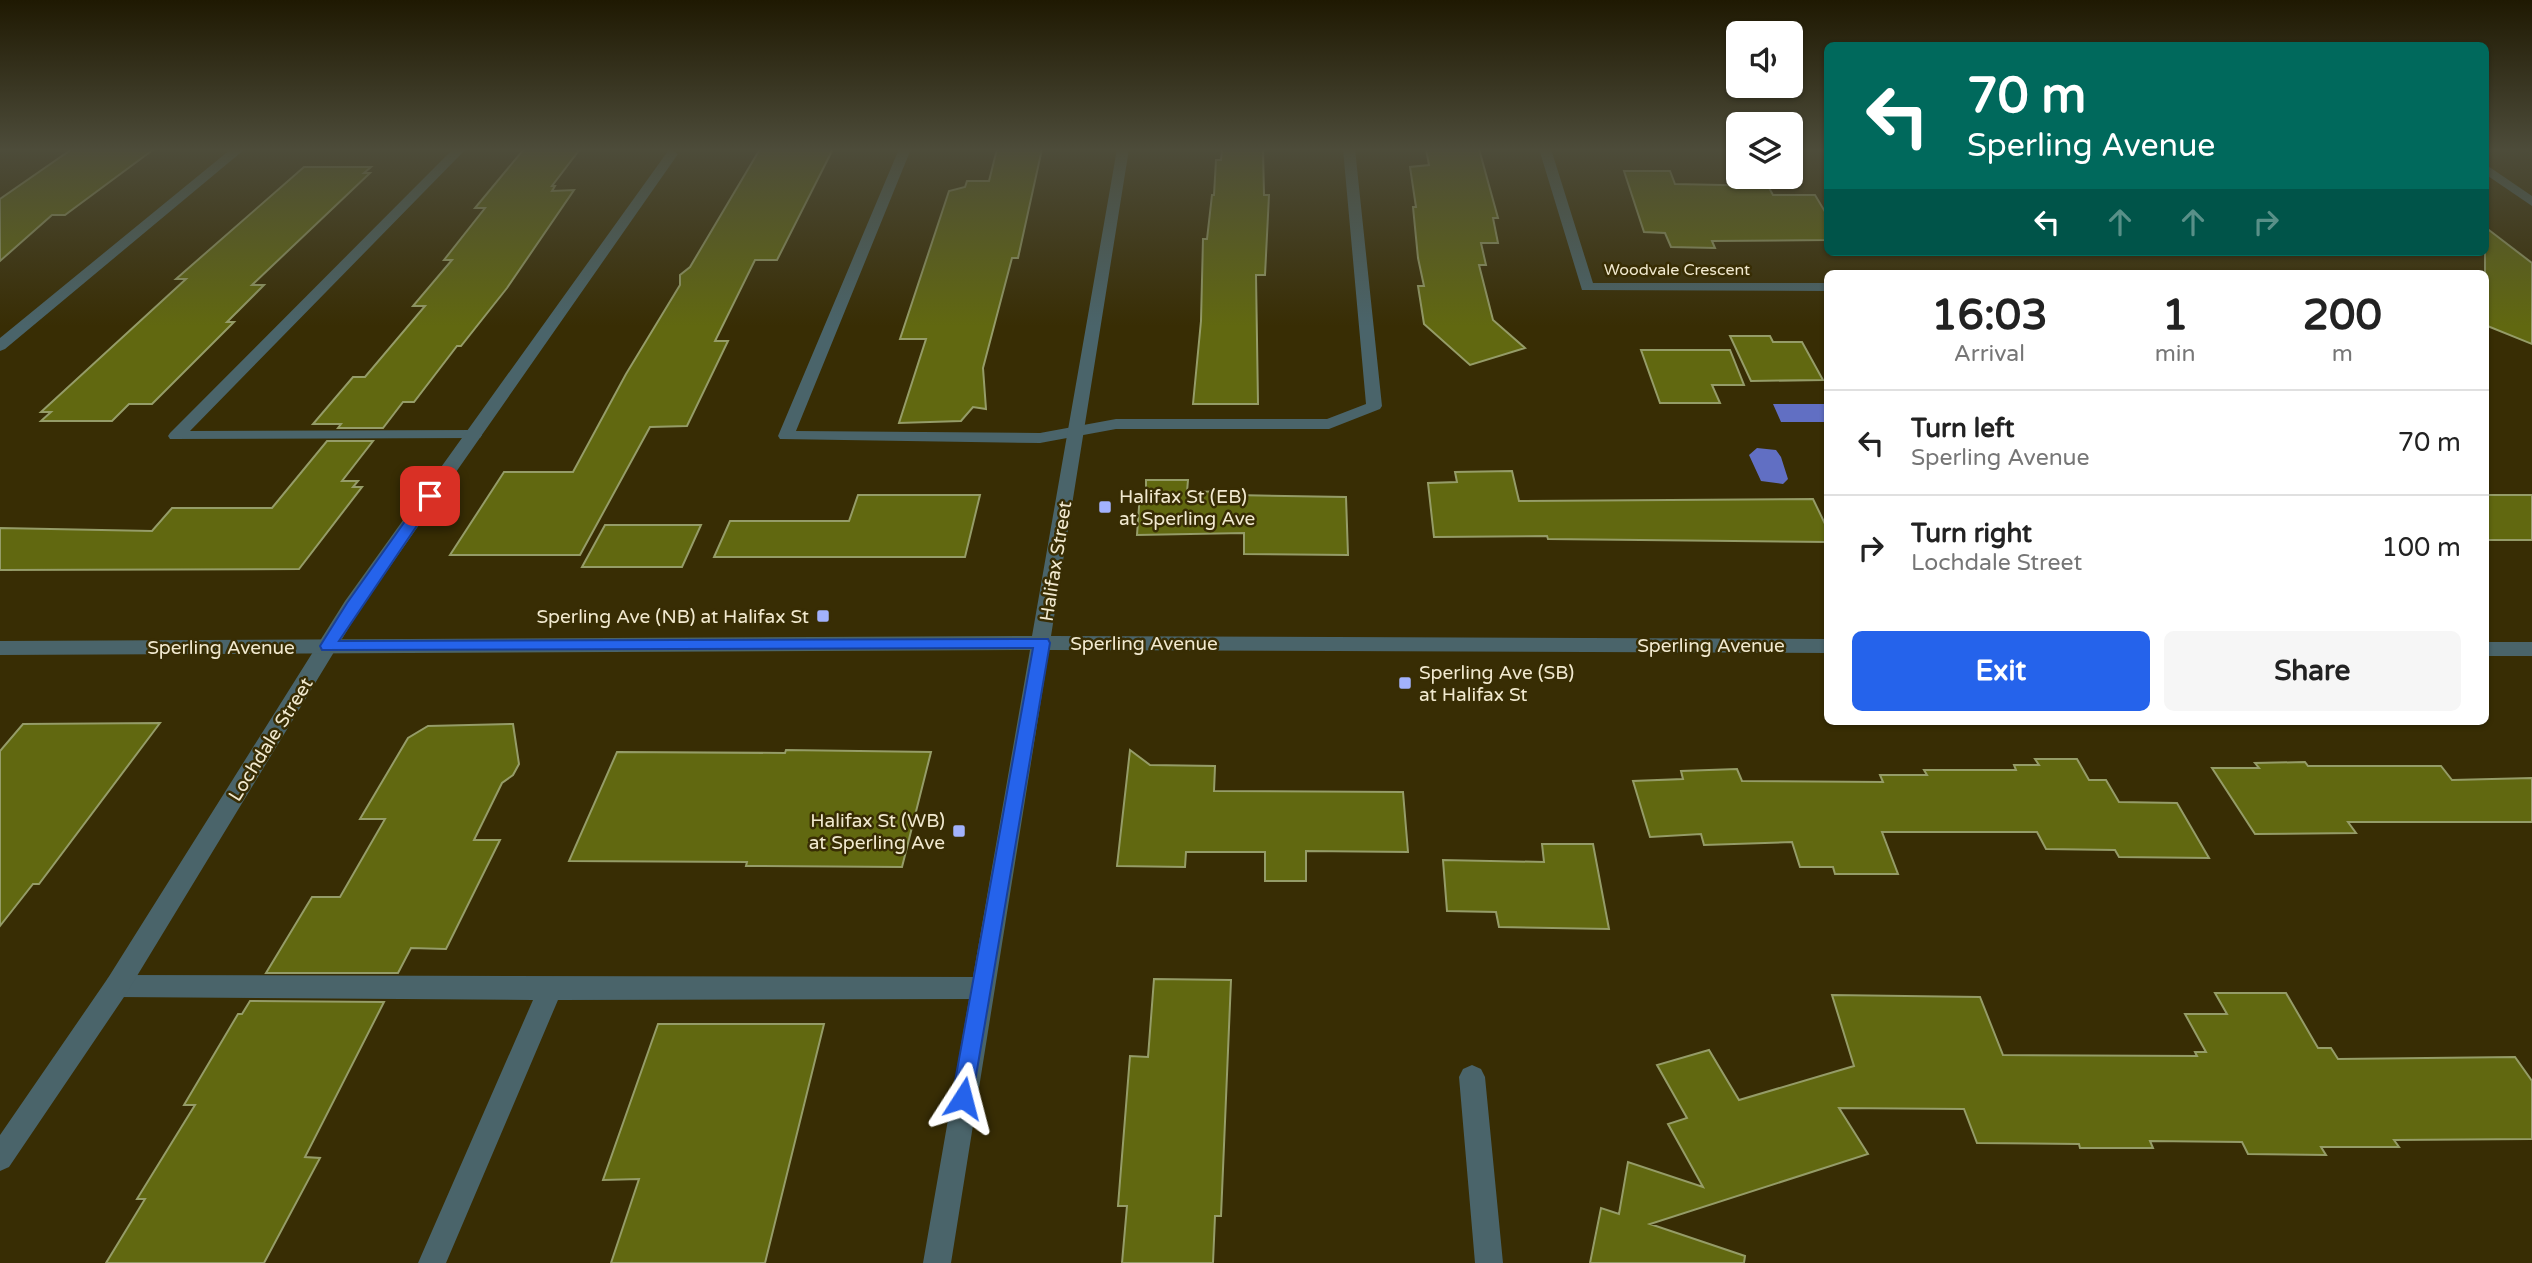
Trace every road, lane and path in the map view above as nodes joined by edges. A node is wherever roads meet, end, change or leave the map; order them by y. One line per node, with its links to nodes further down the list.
1 (167, 208): 9 (street)
2 (402, 208): 11 (street)
3 (634, 208): 11 (street, Lochdale Street)
4 (881, 208): 10 (street)
5 (1114, 208): 10 (street, Halifax Street)
6 (1355, 208): 10 (street)
7 (1563, 208): 8 (street, Woodvale Crescent)
8 (1824, 287)
9 (0, 346)
10 (1075, 433): 12 (street, Halifax Street)
11 (474, 435): 13 (street, Lochdale Street)
12 (1042, 643): 13 (street, Sperling Avenue); 14 (street, Sperling Avenue); 19 (street, Halifax Street)
13 (328, 646): 15 (street, Sperling Avenue); 18 (street, Lochdale Street)
14 (1824, 646)
15 (0, 648)
16 (2489, 649): 17 (street)
17 (2532, 649)
18 (117, 986): 20 (street); 22 (street, Lochdale Street)
19 (981, 988): 20 (street); 24 (street, Halifax Street)
20 (550, 989): 23 (street)
21 (1472, 1077): 25 (street)
22 (0, 1158)
23 (432, 1263)
24 (937, 1263)
25 (1489, 1263)

